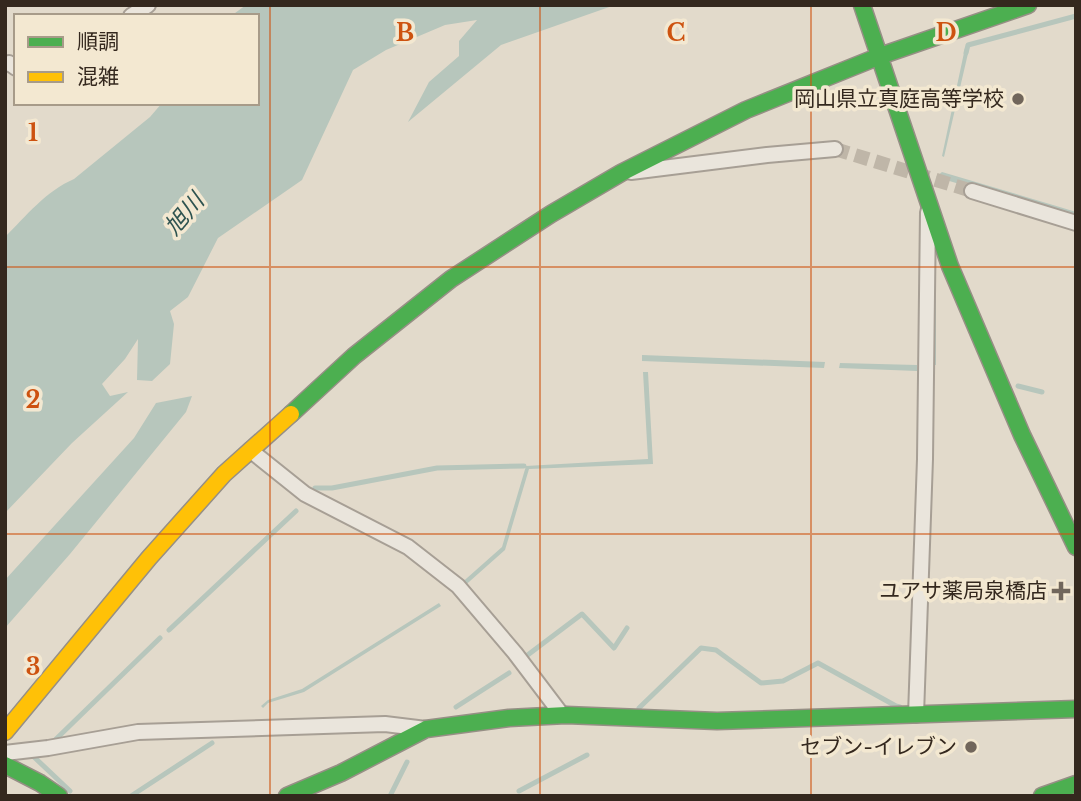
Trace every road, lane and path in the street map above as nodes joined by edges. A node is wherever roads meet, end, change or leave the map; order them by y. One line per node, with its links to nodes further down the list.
1 (862, 5): 3 (main road)
2 (1028, 5): 3 (main road)
3 (880, 56): 5 (main road); 7 (main road)
4 (835, 149): 5 (street)
5 (621, 173): 9 (main road)
6 (972, 191): 8 (street)
7 (928, 201): 10 (main road); 13 (street)
8 (1076, 223)
9 (250, 450): 12 (street); 15 (main road)
10 (1076, 547)
11 (1076, 709): 13 (main road)
12 (562, 715): 13 (main road); 14 (main road)
13 (916, 715)
14 (426, 729): 16 (street); 20 (main road)
15 (5, 732)
16 (5, 753)
17 (5, 765): 19 (main road)
18 (1076, 784): 21 (main road)
19 (59, 796)
20 (287, 796)
21 (1042, 796)

